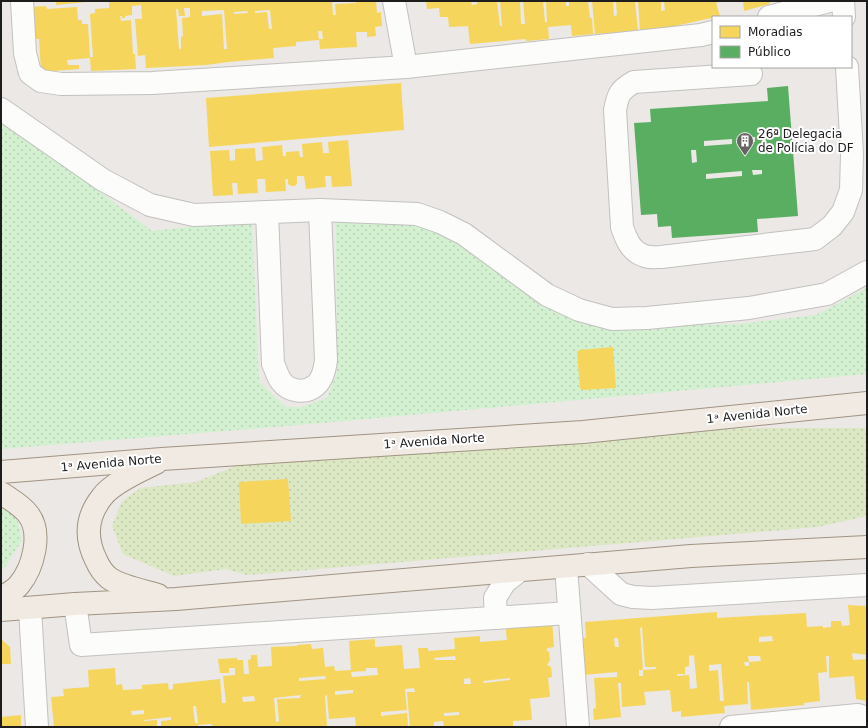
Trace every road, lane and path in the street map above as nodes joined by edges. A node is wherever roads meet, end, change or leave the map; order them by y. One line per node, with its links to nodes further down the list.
1 (22, 1): 8 (street)
2 (394, 1): 8 (street)
3 (829, 1): 5 (street)
4 (843, 1): 6 (street)
5 (773, 16)
6 (844, 16)
7 (712, 32): 8 (street)
8 (406, 67)
9 (847, 68): 10 (street)
10 (751, 74)
11 (1, 109): 13 (street)
12 (320, 210): 13 (street); 13 (street); 14 (street)
13 (267, 212)
14 (867, 272)
15 (867, 403): 16 (main road, 1ᵃ Avenida Norte)
16 (162, 459): 17 (main road, 1ᵃ Avenida Norte); 25 (main road)
17 (1, 472)
18 (1, 494): 24 (main road)
19 (867, 547): 20 (main road)
20 (588, 564): 21 (main road); 23 (street)
21 (566, 567): 22 (main road); 29 (street)
22 (519, 571): 25 (main road); 30 (street)
23 (867, 585)
24 (1, 598)
25 (176, 599): 26 (main road)
26 (75, 604): 27 (main road); 30 (street)
27 (30, 609): 28 (main road); 32 (street)
28 (1, 610)
29 (569, 613): 30 (street); 33 (street)
30 (496, 618)
31 (867, 718): 34 (street)
32 (37, 727)
33 (578, 727)
34 (731, 727)

